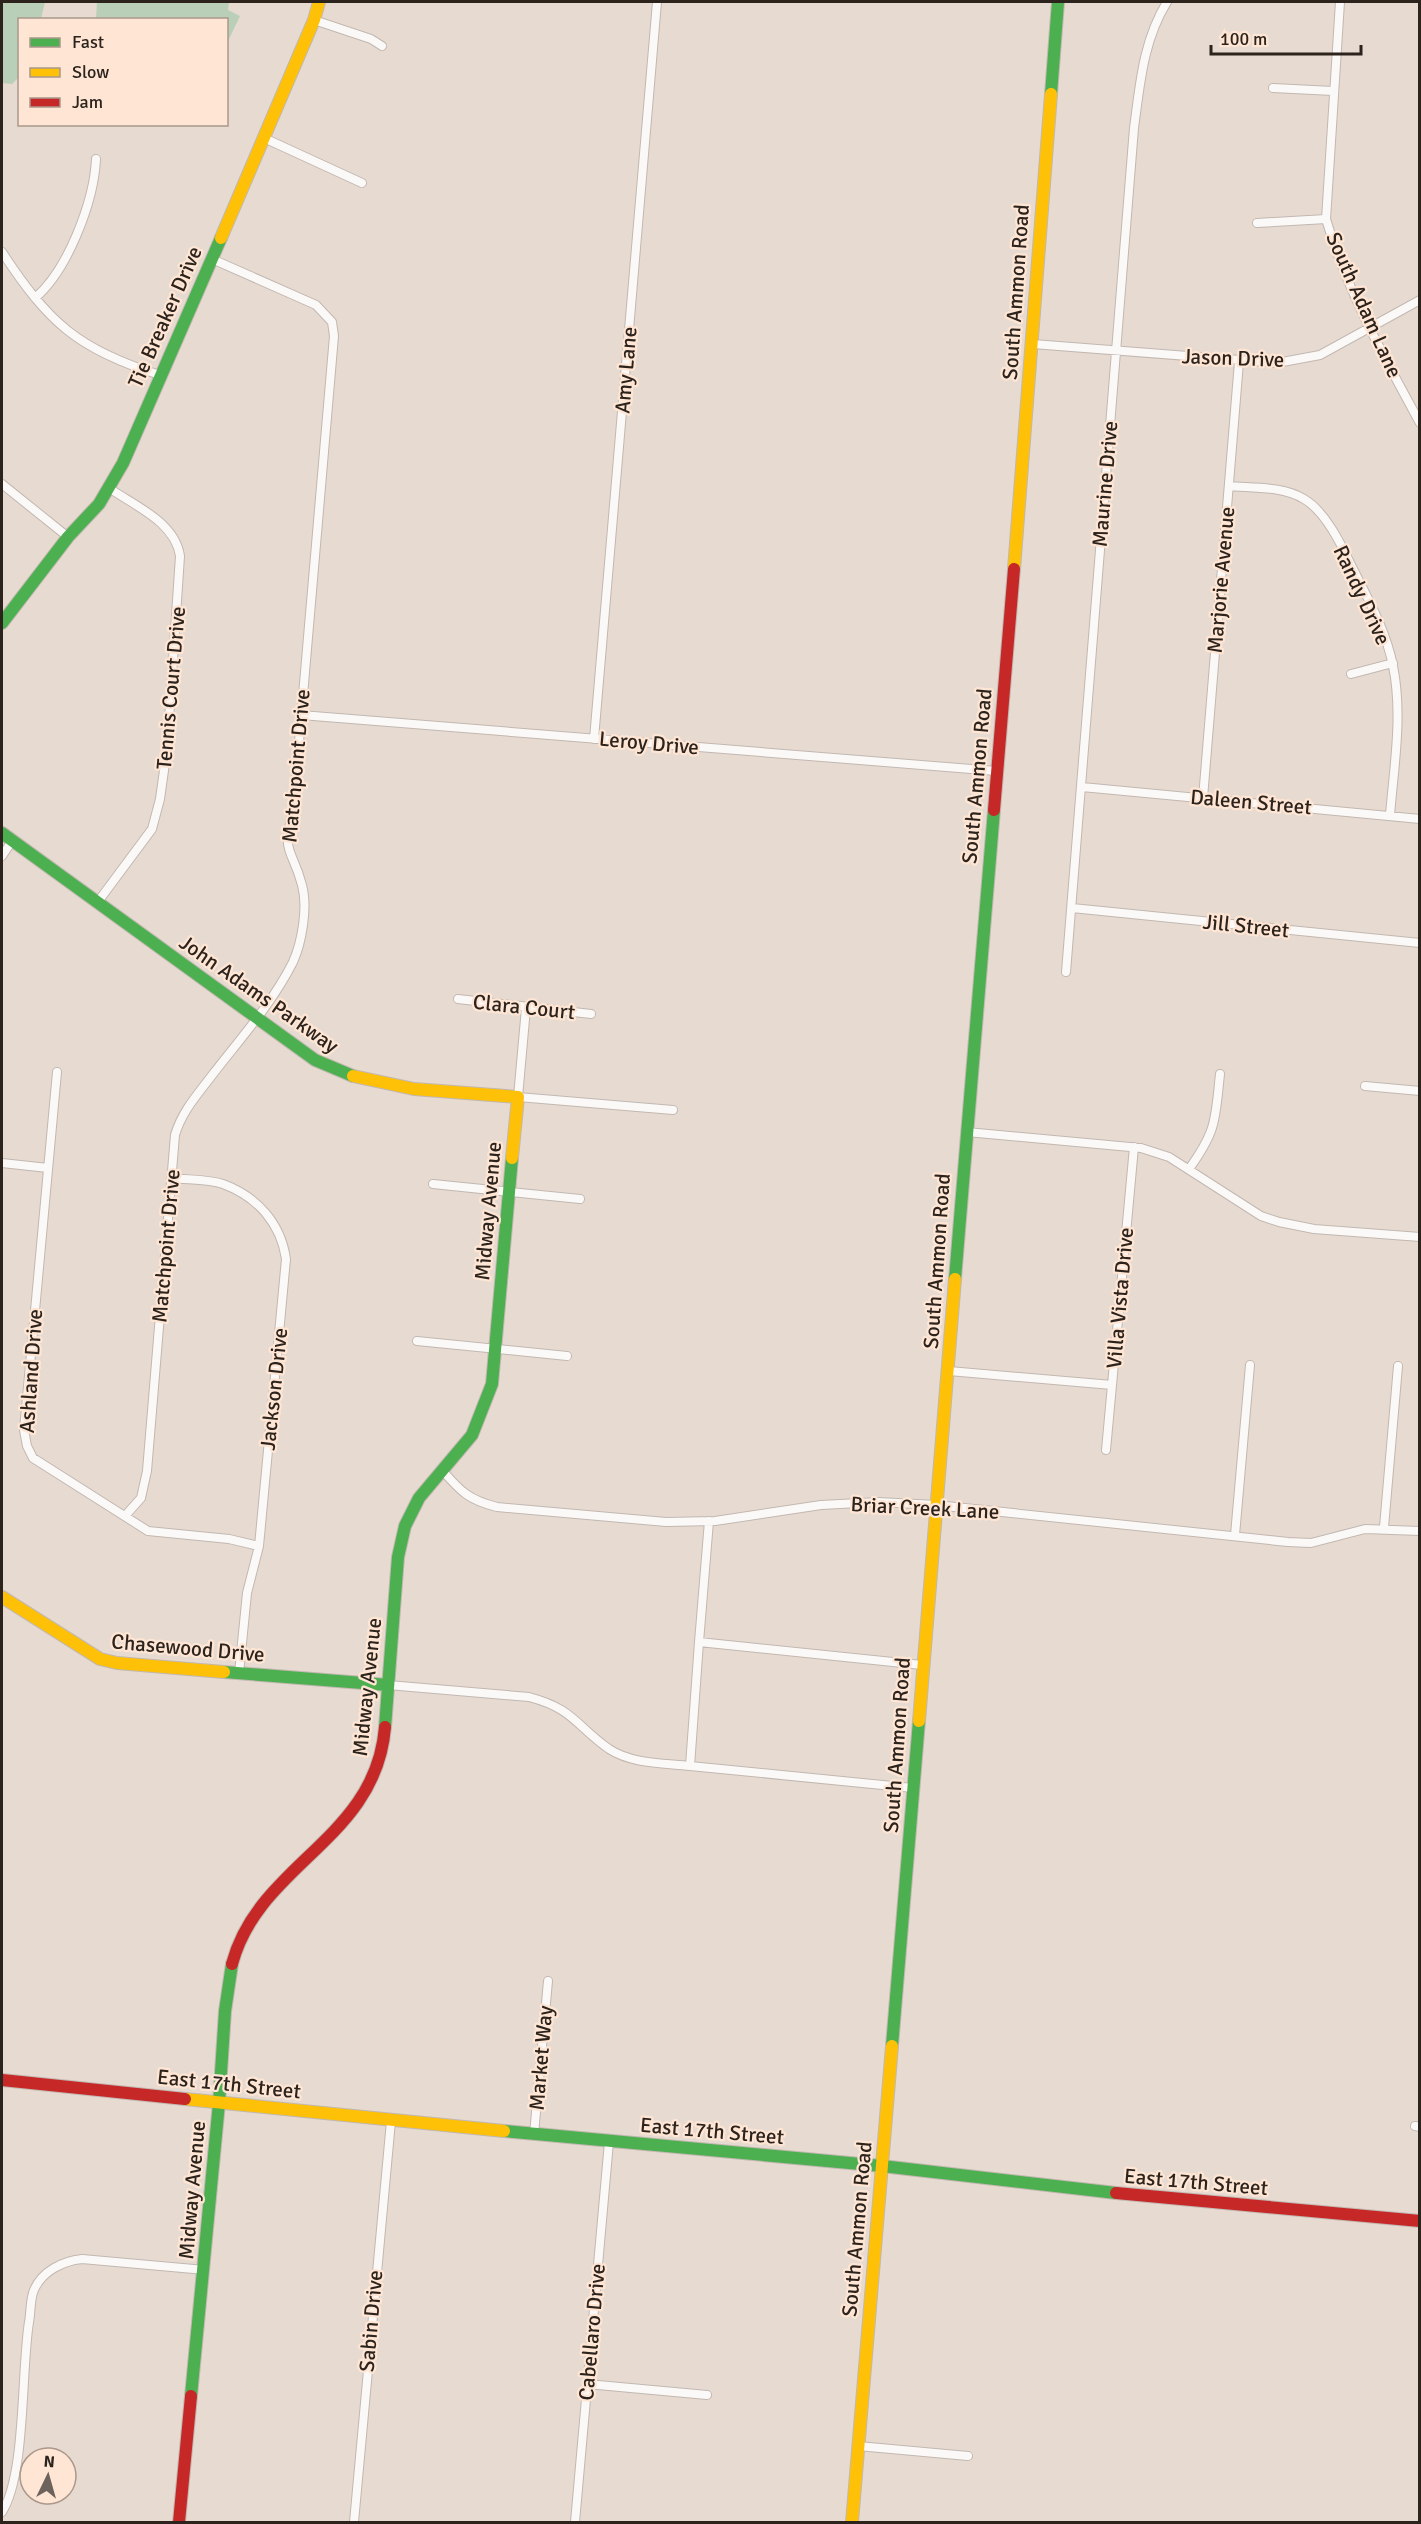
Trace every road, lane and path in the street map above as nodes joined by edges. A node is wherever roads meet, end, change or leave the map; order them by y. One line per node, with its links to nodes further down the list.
1 (319, 2): 6 (main road, Tie Breaker Drive)
2 (657, 2): 33 (street, Amy Lane)
3 (1058, 2): 20 (main road, South Ammon Road)
4 (1167, 2): 21 (street, Maurine Drive)
5 (1340, 2): 9 (street, South Adam Lane)
6 (314, 20): 7 (street); 10 (main road, Tie Breaker Drive)
7 (382, 46)
8 (1273, 88): 9 (street)
9 (1333, 92): 13 (street, South Adam Lane)
10 (264, 138): 12 (street); 16 (main road, Tie Breaker Drive)
11 (96, 159): 17 (street)
12 (362, 183)
13 (1326, 219): 14 (street, South Adam Lane); 19 (street, South Adam Lane)
14 (1257, 223)
15 (2, 252): 17 (street)
16 (212, 260): 23 (main road, Tie Breaker Drive); 32 (street, Matchpoint Drive)
17 (35, 298): 23 (street)
18 (1419, 300): 19 (street, Jason Drive)
19 (1370, 329): 22 (street, Jason Drive); 24 (street, South Adam Lane)
20 (1033, 344): 21 (street, Jason Drive); 34 (main road, South Ammon Road)
21 (1117, 350): 22 (street, Jason Drive); 35 (street, Maurine Drive)
22 (1239, 362): 26 (street, Marjorie Avenue)
23 (160, 375): 27 (main road, Tie Breaker Drive)
24 (1419, 423)
25 (2, 484): 28 (street)
26 (1229, 486): 30 (street, Randy Drive); 36 (street, Marjorie Avenue)
27 (109, 488): 28 (main road, Tie Breaker Drive); 41 (street, Tennis Court Drive)
28 (68, 537): 29 (main road, Tie Breaker Drive)
29 (2, 623)
30 (1393, 663): 31 (street); 37 (street, Randy Drive)
31 (1351, 674)
32 (301, 715): 33 (street, Leroy Drive); 48 (street, Matchpoint Drive)
33 (594, 739): 34 (street, Leroy Drive)
34 (996, 771): 55 (main road, South Ammon Road)
35 (1082, 787): 36 (street, Daleen Street); 42 (street, Maurine Drive)
36 (1203, 798): 37 (street, Daleen Street)
37 (1390, 815): 38 (street, Daleen Street)
38 (1419, 819)
39 (7, 837): 40 (street); 41 (main road, John Adams Parkway)
40 (2, 856)
41 (97, 903): 48 (main road, John Adams Parkway)
42 (1072, 908): 43 (street, Jill Street); 44 (street, Maurine Drive)
43 (1419, 943)
44 (1066, 972)
45 (458, 999): 46 (street, Clara Court)
46 (526, 1008): 47 (street, Clara Court); 53 (street, Midway Avenue)
47 (591, 1014)
48 (256, 1018): 53 (main road, John Adams Parkway); 60 (street, Matchpoint Drive)
49 (57, 1072): 58 (street, Ashland Drive)
50 (1220, 1074): 59 (street)
51 (1365, 1086): 52 (street)
52 (1419, 1091)
53 (518, 1097): 54 (street, John Adams Parkway); 62 (main road, Midway Avenue)
54 (673, 1110)
55 (967, 1132): 56 (street); 70 (main road, South Ammon Road)
56 (1134, 1147): 59 (street); 71 (street, Villa Vista Drive)
57 (2, 1163): 58 (street)
58 (48, 1168): 75 (street, Ashland Drive)
59 (1189, 1168): 64 (street)
60 (172, 1178): 75 (street, Matchpoint Drive); 80 (street, Jackson Drive)
61 (434, 1184): 62 (street)
62 (509, 1192): 63 (street); 66 (main road, Midway Avenue)
63 (580, 1199)
64 (1419, 1237)
65 (417, 1341): 66 (street)
66 (495, 1349): 67 (street); 73 (main road, Midway Avenue)
67 (567, 1356)
68 (1250, 1365): 79 (street)
69 (1398, 1366): 77 (street)
70 (949, 1371): 71 (street); 74 (main road, South Ammon Road)
71 (1112, 1385): 72 (street, Villa Vista Drive)
72 (1106, 1450)
73 (442, 1470): 76 (street, Briar Creek Lane); 85 (main road, Midway Avenue)
74 (936, 1505): 76 (street, Briar Creek Lane); 79 (street, Briar Creek Lane); 83 (main road, South Ammon Road)
75 (126, 1516): 80 (street, Ashland Drive)
76 (709, 1521): 82 (street)
77 (1384, 1527): 78 (street, Briar Creek Lane); 79 (street, Briar Creek Lane)
78 (1419, 1531)
79 (1235, 1535)
80 (259, 1546): 84 (street, Jackson Drive)
81 (2, 1597): 84 (main road, Chasewood Drive)
82 (699, 1642): 83 (street); 86 (street)
83 (922, 1665): 87 (main road, South Ammon Road)
84 (239, 1673): 85 (main road, Chasewood Drive)
85 (388, 1685): 86 (street); 90 (main road, Midway Avenue)
86 (690, 1766): 87 (street)
87 (913, 1788): 94 (main road, South Ammon Road)
88 (548, 1981): 92 (street, Market Way)
89 (2, 2080): 90 (main road, East 17th Street)
90 (219, 2103): 91 (main road, East 17th Street); 96 (main road, Midway Avenue)
91 (391, 2121): 92 (main road, East 17th Street); 103 (street, Sabin Drive)
92 (534, 2134): 93 (main road, East 17th Street)
93 (609, 2142): 94 (main road, East 17th Street); 97 (street, Cabellaro Drive)
94 (882, 2166): 95 (main road, East 17th Street); 99 (main road, South Ammon Road)
95 (1419, 2221)
96 (205, 2270): 101 (street); 102 (main road, Midway Avenue)
97 (588, 2384): 98 (street); 104 (street, Cabellaro Drive)
98 (707, 2395)
99 (858, 2446): 100 (street); 105 (main road, South Ammon Road)
100 (968, 2456)
101 (2, 2512)
102 (179, 2523)
103 (354, 2523)
104 (575, 2523)
105 (852, 2523)

